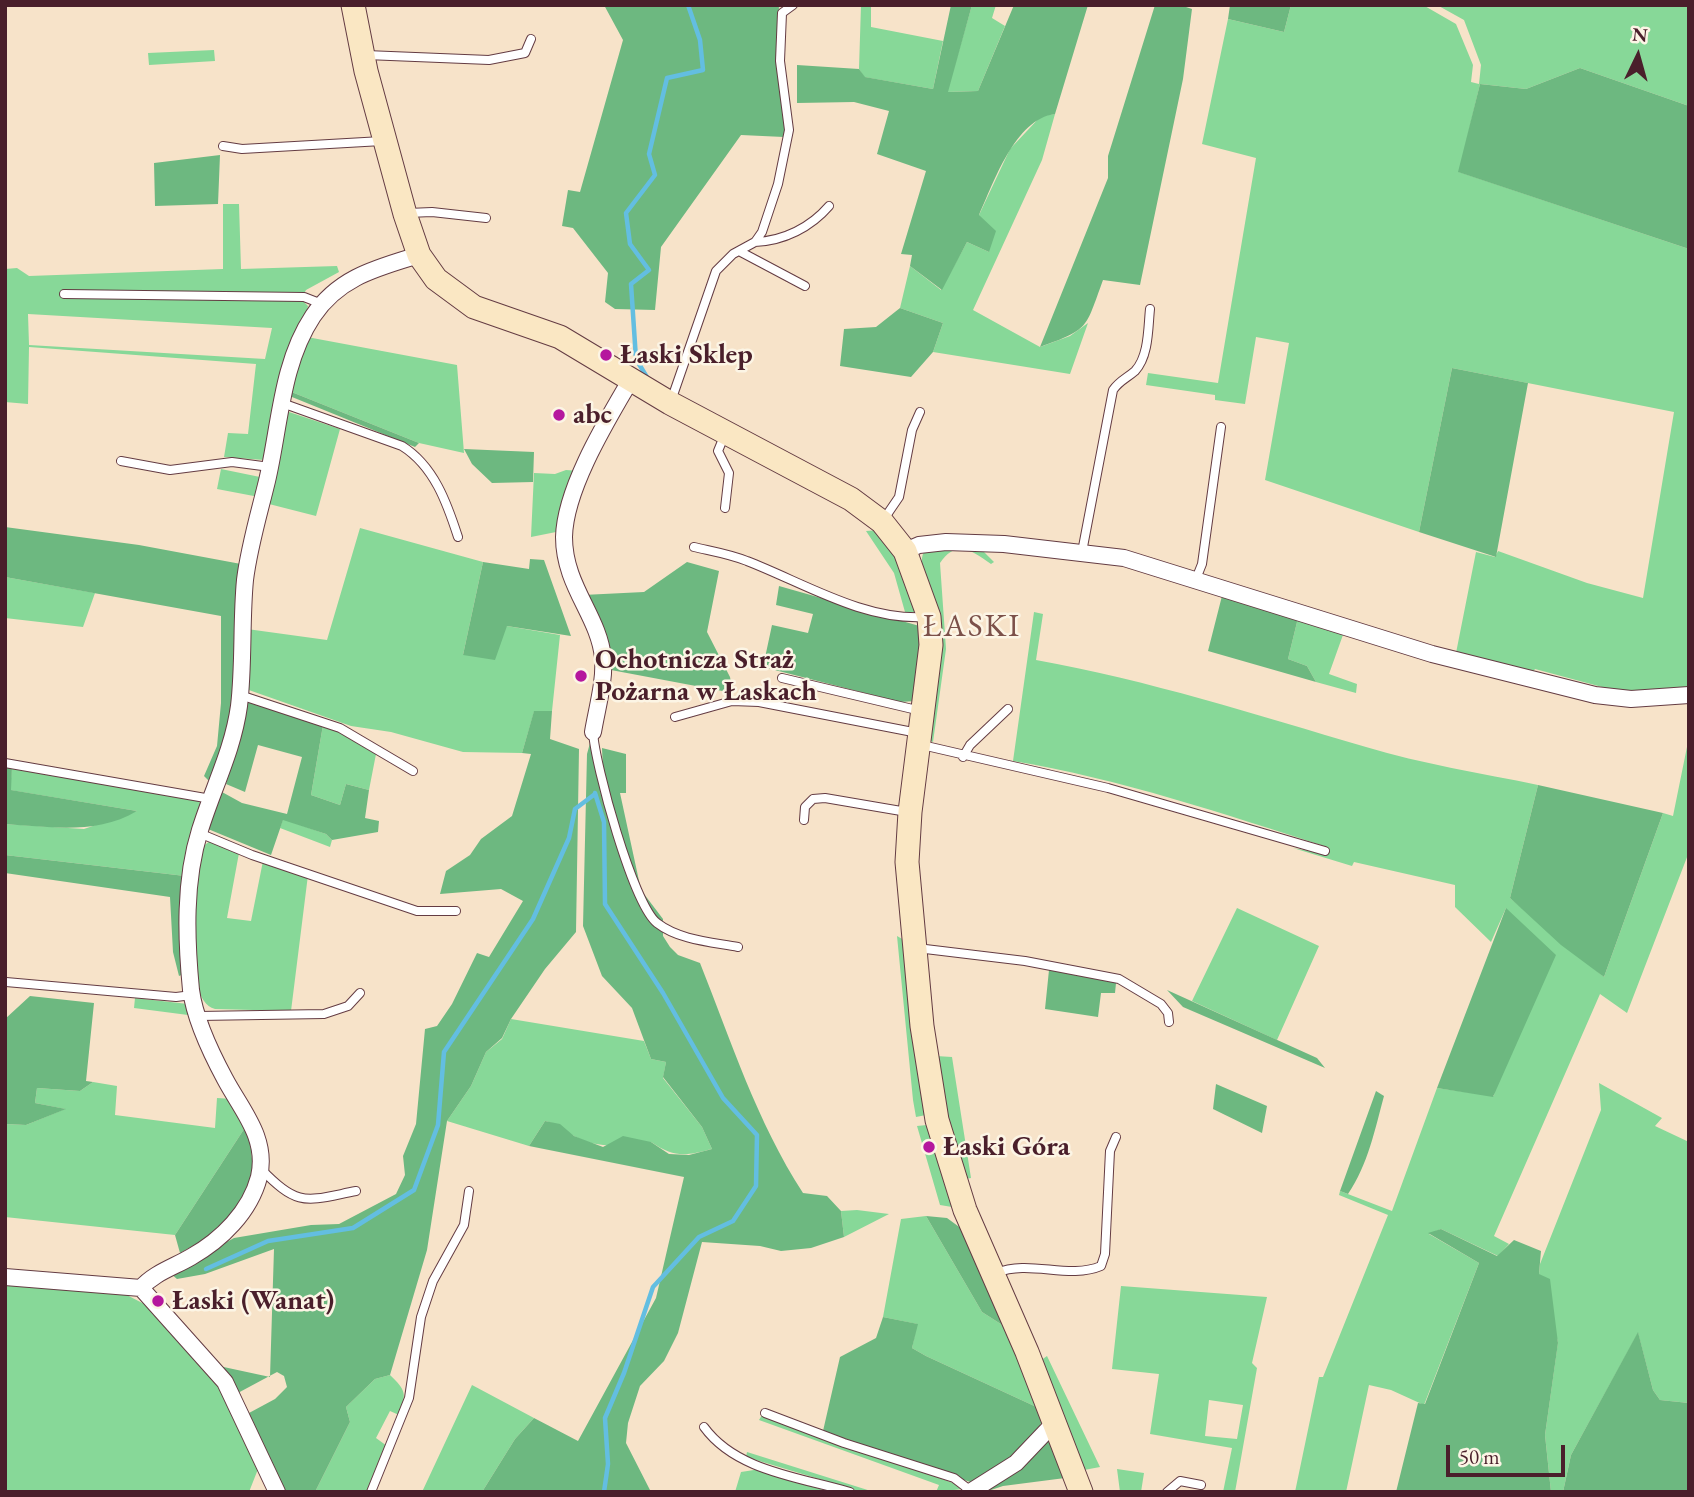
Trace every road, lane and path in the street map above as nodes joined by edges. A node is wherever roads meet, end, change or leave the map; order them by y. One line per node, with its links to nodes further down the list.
1 (352, 5): 4 (street)
2 (793, 5): 10 (lane)
3 (531, 39): 4 (lane)
4 (363, 55): 5 (street)
5 (384, 141): 6 (lane); 8 (street)
6 (223, 146)
7 (829, 206): 10 (lane)
8 (405, 214): 9 (lane); 12 (street)
9 (486, 218)
10 (755, 242): 11 (lane)
11 (739, 251): 13 (lane); 19 (lane)
12 (419, 255): 15 (street); 17 (street)
13 (805, 286)
14 (64, 294): 15 (lane)
15 (322, 304): 18 (street)
16 (1150, 309): 30 (lane)
17 (630, 381): 19 (street); 39 (street)
18 (282, 403): 24 (street); 27 (lane)
19 (670, 403): 22 (street)
20 (920, 412): 26 (lane)
21 (1221, 427): 31 (lane)
22 (725, 434): 25 (lane); 26 (street)
23 (121, 461): 24 (lane)
24 (270, 467): 34 (street)
25 (725, 508)
26 (882, 522): 29 (street)
27 (458, 537)
28 (694, 547): 32 (lane)
29 (905, 551): 30 (street); 32 (street)
30 (1082, 552): 31 (street)
31 (1196, 579): 35 (street)
32 (929, 617): 38 (street)
33 (782, 678): 38 (lane)
34 (240, 695): 42 (lane); 43 (street)
35 (1689, 695)
36 (1009, 709): 40 (lane)
37 (675, 717): 38 (lane)
38 (921, 729): 40 (lane); 44 (street)
39 (593, 732): 49 (lane)
40 (963, 757): 47 (lane)
41 (5, 763): 43 (lane)
42 (413, 771)
43 (211, 799): 46 (street)
44 (909, 812): 45 (lane); 50 (street)
45 (804, 820)
46 (199, 833): 48 (lane); 53 (street)
47 (1325, 851)
48 (456, 911)
49 (738, 947)
50 (914, 947): 55 (lane); 60 (street)
51 (6, 982): 53 (lane)
52 (360, 993): 54 (lane)
53 (192, 995): 54 (street)
54 (199, 1016): 57 (street)
55 (1169, 1022)
56 (1116, 1137): 60 (lane)
57 (261, 1168): 58 (lane); 62 (street)
58 (356, 1191)
59 (470, 1191): 69 (lane)
60 (993, 1274): 64 (street)
61 (5, 1277): 62 (street)
62 (141, 1288): 68 (street)
63 (765, 1413): 67 (lane)
64 (1055, 1422): 67 (street); 71 (street)
65 (704, 1427): 70 (lane)
66 (1201, 1485): 72 (lane)
67 (971, 1491)
68 (276, 1492)
69 (370, 1492)
70 (850, 1492)
71 (1082, 1492)
72 (1167, 1492)

